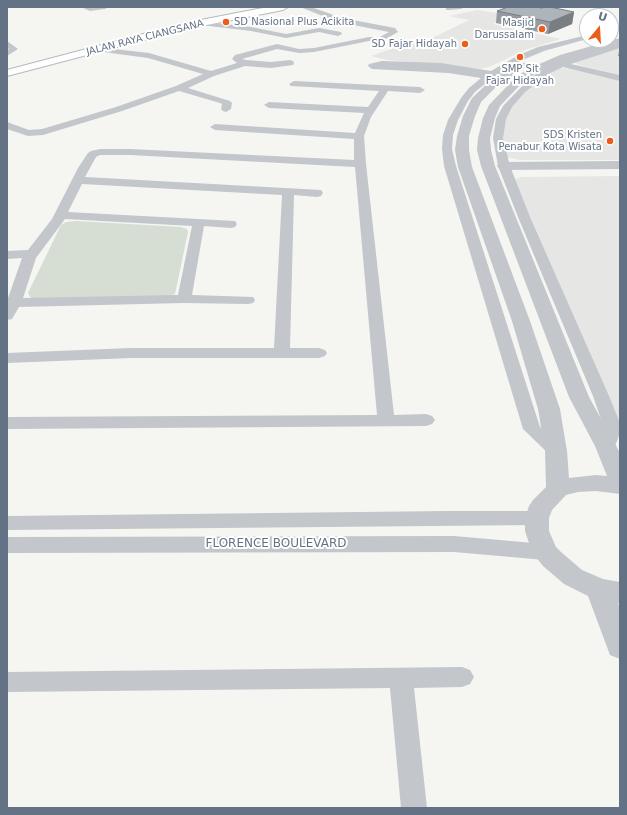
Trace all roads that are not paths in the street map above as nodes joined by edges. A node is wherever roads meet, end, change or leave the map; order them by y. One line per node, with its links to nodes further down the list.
1 (85, 7): 2 (street)
2 (105, 7)
3 (284, 7): 7 (main road, JALAN RAYA CIANGSANA)
4 (304, 7): 13 (street)
5 (461, 7): 6 (street)
6 (449, 8)
7 (201, 23): 9 (street); 15 (main road, JALAN RAYA CIANGSANA)
8 (338, 34): 9 (street)
9 (288, 36): 13 (street)
10 (7, 43): 17 (street)
11 (579, 45): 23 (street)
12 (620, 45): 16 (street)
13 (278, 46): 19 (street)
14 (580, 48): 18 (street)
15 (99, 49): 21 (main road, JALAN RAYA CIANGSANA); 22 (street)
16 (605, 49): 18 (street)
17 (7, 53)
18 (563, 60): 24 (street); 25 (street); 30 (street)
19 (244, 63): 20 (street); 22 (street)
20 (290, 63)
21 (7, 74)
22 (211, 74): 27 (street)
23 (494, 76): 23 (street); 25 (street); 34 (street); 35 (street)
24 (620, 78)
25 (519, 80): 30 (street)
26 (294, 84): 28 (street)
27 (179, 88): 32 (street); 36 (street)
28 (386, 88): 29 (street); 33 (street)
29 (420, 90)
30 (508, 97): 41 (street); 63 (street)
31 (269, 105): 33 (street)
32 (226, 109)
33 (370, 110): 38 (street)
34 (469, 116): 35 (street); 45 (street)
35 (453, 120): 43 (street)
36 (7, 125)
37 (215, 127): 38 (street)
38 (359, 136): 39 (street)
39 (360, 164): 44 (street); 60 (street)
40 (620, 165): 41 (street)
41 (505, 170): 42 (street); 63 (street)
42 (620, 173)
43 (454, 176): 45 (street); 64 (street)
44 (79, 180): 46 (street); 48 (street)
45 (472, 183): 64 (street)
46 (288, 191): 47 (street); 57 (street)
47 (316, 193)
48 (61, 215): 49 (street); 52 (street)
49 (199, 222): 50 (street); 54 (street)
50 (231, 224)
51 (7, 255): 52 (street)
52 (29, 259): 53 (street); 56 (street)
53 (7, 264)
54 (184, 299): 55 (street); 56 (street)
55 (248, 300)
56 (10, 310)
57 (282, 353): 58 (street); 59 (street)
58 (319, 353)
59 (7, 358)
60 (386, 420): 61 (street); 62 (street)
61 (426, 420)
62 (7, 423)
63 (606, 446): 65 (street)
64 (556, 451): 67 (street)
65 (620, 481)
66 (620, 486): 67 (street)
67 (558, 489): 68 (street)
68 (536, 518): 69 (street, FLORENCE BOULEVARD); 71 (street)
69 (7, 523)
70 (7, 546): 71 (street, FLORENCE BOULEVARD)
71 (545, 552): 72 (street)
72 (610, 591): 73 (street)
73 (620, 647)
74 (462, 677): 75 (street)
75 (401, 678): 76 (street); 77 (street)
76 (7, 682)
77 (414, 808)

